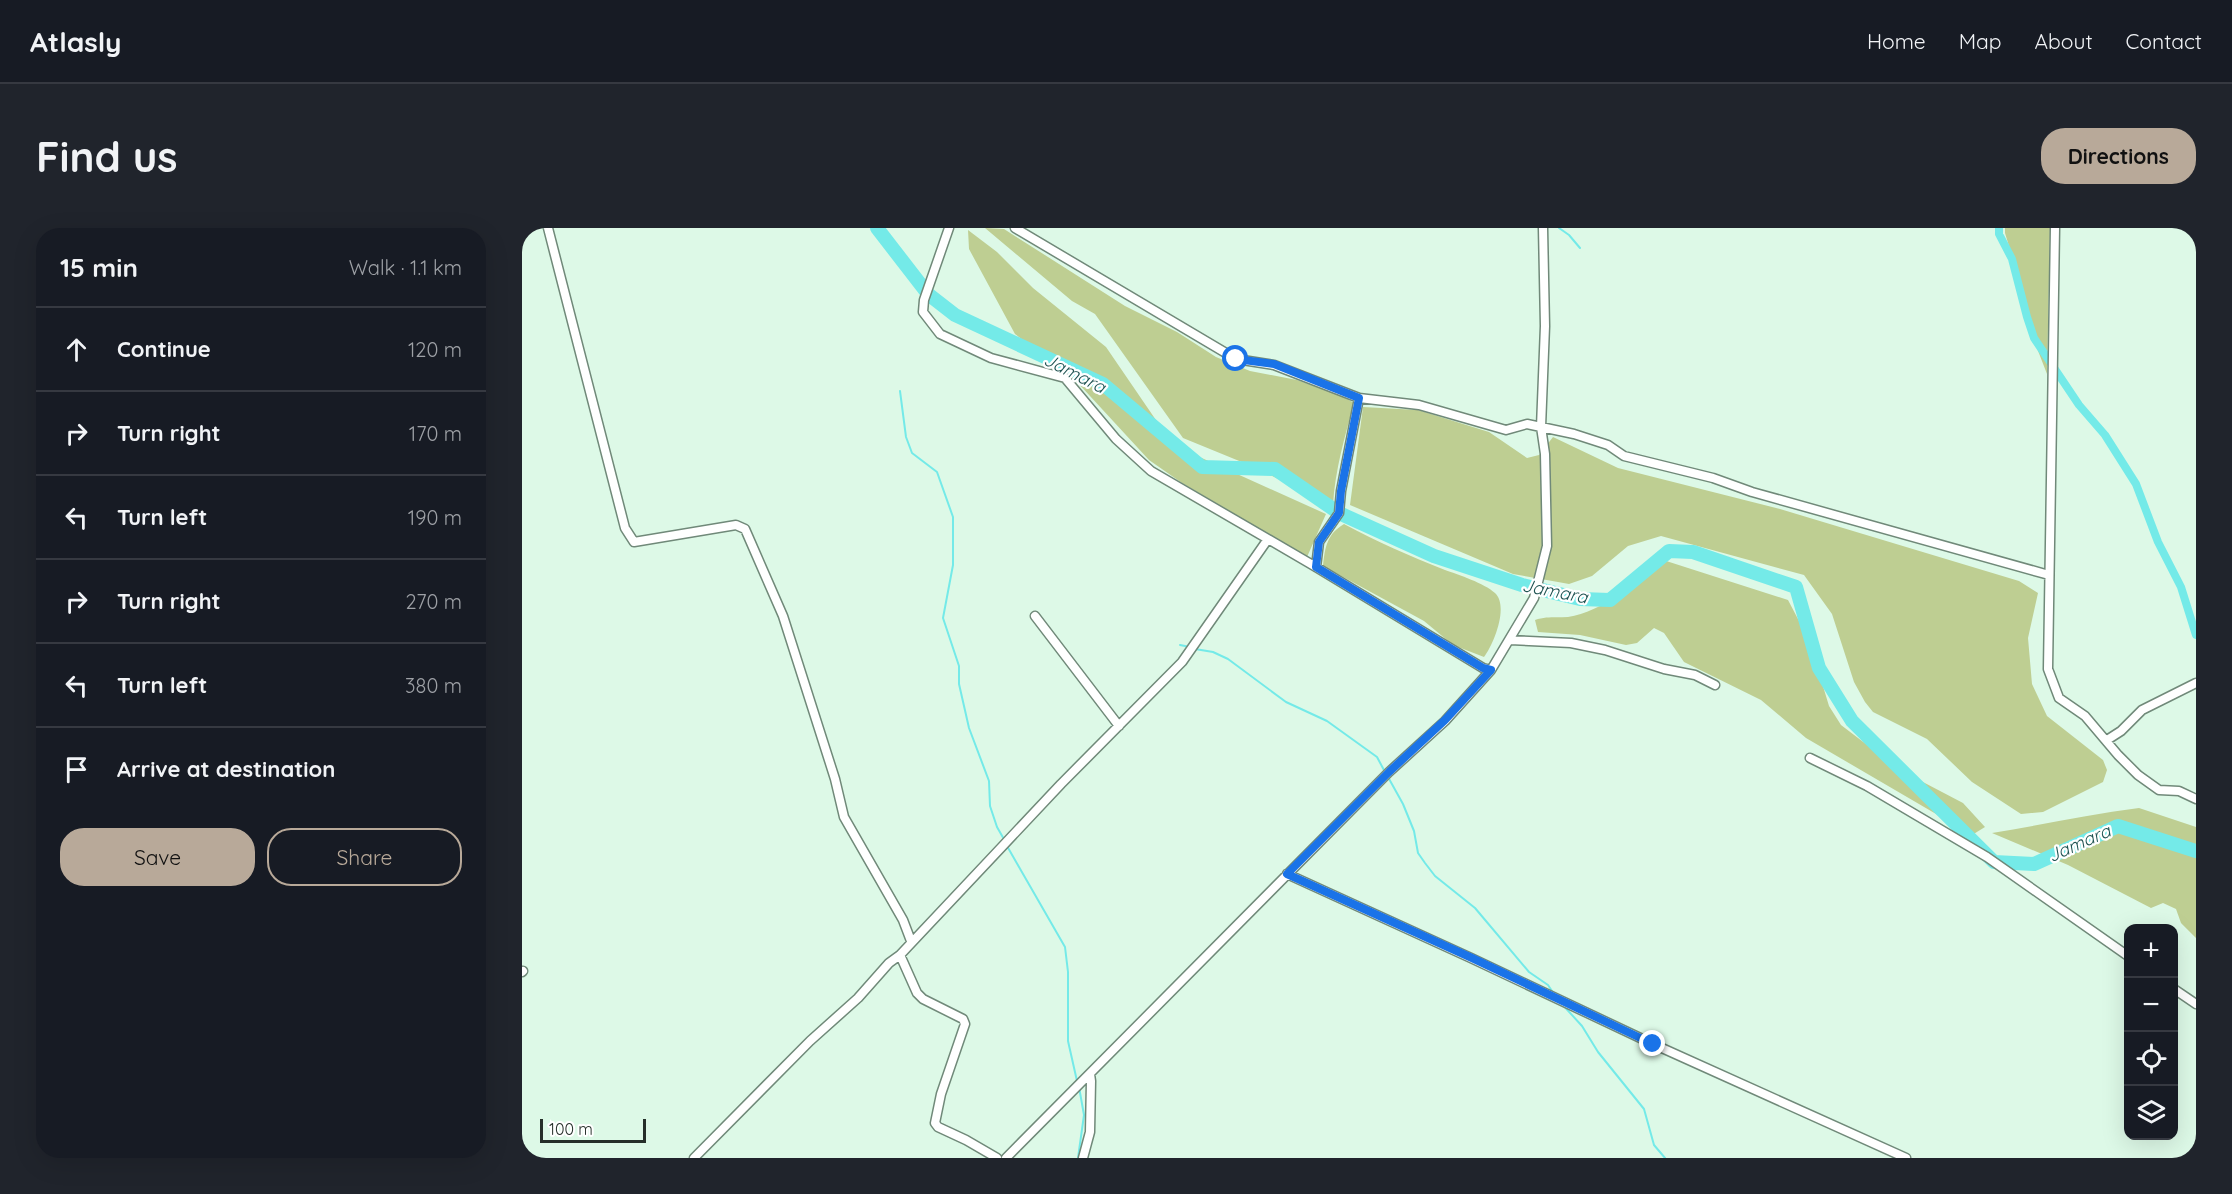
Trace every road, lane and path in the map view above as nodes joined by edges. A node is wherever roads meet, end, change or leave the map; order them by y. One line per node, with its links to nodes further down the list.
1 (548, 228): 21 (street)
2 (949, 228): 8 (street)
3 (1015, 228): 6 (street)
4 (1543, 228): 7 (street)
5 (2055, 228): 10 (street)
6 (1359, 398): 7 (street); 9 (street)
7 (1541, 427): 10 (street); 12 (street)
8 (1268, 539): 9 (street); 16 (street)
9 (1316, 567): 13 (street)
10 (2049, 575): 17 (street)
11 (1035, 616): 16 (street)
12 (1510, 640): 13 (street); 15 (street)
13 (1491, 670): 20 (street)
14 (2196, 683): 17 (street)
15 (1715, 685)
16 (1119, 726): 21 (street)
17 (2107, 740): 19 (street)
18 (1810, 758): 22 (street)
19 (2196, 799)
20 (1287, 874): 26 (street); 31 (street)
21 (911, 941): 23 (street)
22 (2124, 953)
23 (900, 955): 27 (street); 28 (street)
24 (2178, 992): 25 (street)
25 (2196, 1004)
26 (1090, 1074): 29 (street); 30 (street)
27 (694, 1158)
28 (997, 1158)
29 (1006, 1158)
30 (1083, 1158)
31 (1906, 1158)

